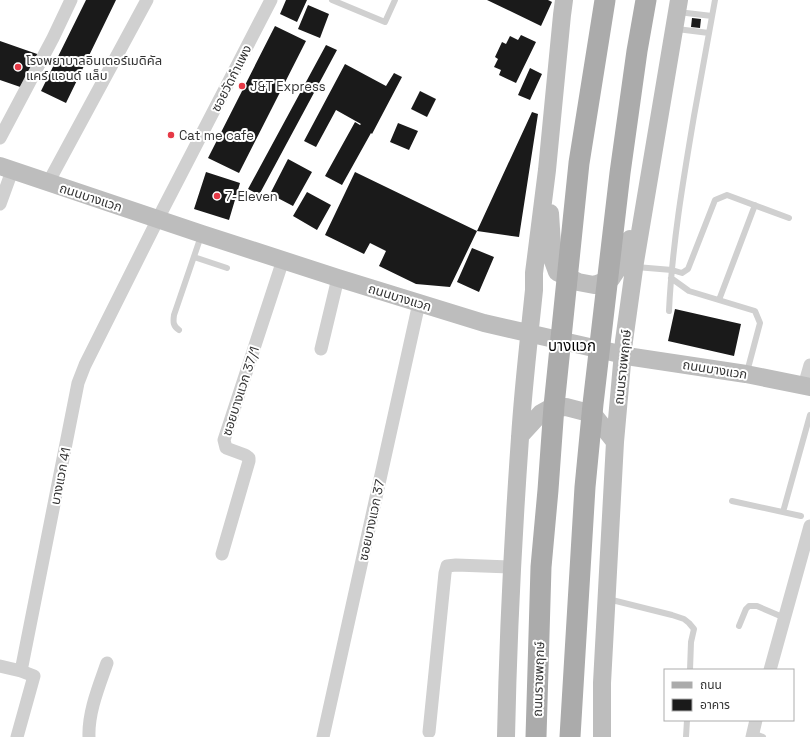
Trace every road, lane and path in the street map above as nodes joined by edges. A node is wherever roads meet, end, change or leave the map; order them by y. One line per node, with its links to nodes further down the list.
1 (71, 0): 13 (street)
2 (146, 0): 16 (street)
3 (271, 0): 21 (street, ซอยวัดกำแพง)
4 (332, 0): 5 (lane)
5 (395, 0)
6 (564, 0): 15 (main road)
7 (605, 0): 64 (main road, ถนนราชพฤกษ์)
8 (646, 0): 65 (main road, ถนนราชพฤกษ์)
9 (714, 0): 11 (lane)
10 (677, 13): 11 (lane); 12 (lane); 17 (main road, ถนนราชพฤกษ์)
11 (712, 16): 12 (lane)
12 (709, 32): 27 (lane)
13 (0, 138)
14 (6, 168): 16 (main road, ถนนบางแวก); 18 (street)
15 (547, 170): 17 (main road); 34 (main road)
16 (48, 183): 21 (main road, ถนนบางแวก)
17 (648, 187): 25 (main road, ถนนราชพฤกษ์)
18 (0, 204)
19 (755, 205): 20 (lane); 27 (lane); 30 (lane)
20 (789, 218)
21 (158, 220): 22 (main road, ถนนบางแวก); 55 (street, บางแวก 41)
22 (202, 234): 23 (lane); 24 (main road, ถนนบางแวก)
23 (194, 257): 26 (lane); 33 (lane)
24 (283, 260): 28 (main road, ถนนบางแวก); 46 (street, ซอยบางแวก 37/1)
25 (634, 267): 27 (lane); 36 (main road, ถนนราชพฤกษ์)
26 (227, 268)
27 (672, 270): 29 (lane)
28 (338, 278): 31 (main road, ถนนบางแวก); 35 (street)
29 (671, 278): 30 (lane); 32 (lane)
30 (718, 300): 38 (lane)
31 (419, 303): 34 (main road, ถนนบางแวก); 62 (street, ซอยบางแวก 37)
32 (669, 312)
33 (179, 330)
34 (530, 334): 36 (main road, ถนนบางแวก); 41 (main road)
35 (321, 349)
36 (623, 354): 38 (main road, ถนนบางแวก); 42 (main road, ถนนราชพฤกษ์)
37 (810, 365): 39 (street)
38 (746, 374): 39 (main road, ถนนบางแวก)
39 (807, 386)
40 (810, 415): 44 (lane)
41 (520, 436): 42 (main road); 47 (main road)
42 (615, 442): 48 (main road, ถนนราชพฤกษ์)
43 (732, 501): 44 (lane)
44 (783, 512): 45 (lane)
45 (806, 521): 49 (street)
46 (222, 554)
47 (512, 567): 58 (street); 63 (main road)
48 (606, 598): 53 (lane); 66 (main road, ถนนราชพฤกษ์)
49 (785, 618): 50 (lane); 54 (street)
50 (739, 626)
51 (107, 663): 61 (street)
52 (0, 666): 55 (street)
53 (690, 669)
54 (770, 669)
55 (21, 671): 60 (street)
56 (687, 721): 67 (lane)
57 (756, 721): 59 (street)
58 (429, 732)
59 (756, 736)
60 (17, 737)
61 (90, 737)
62 (323, 737)
63 (506, 737)
64 (536, 737)
65 (570, 737)
66 (602, 737)
67 (686, 737)

